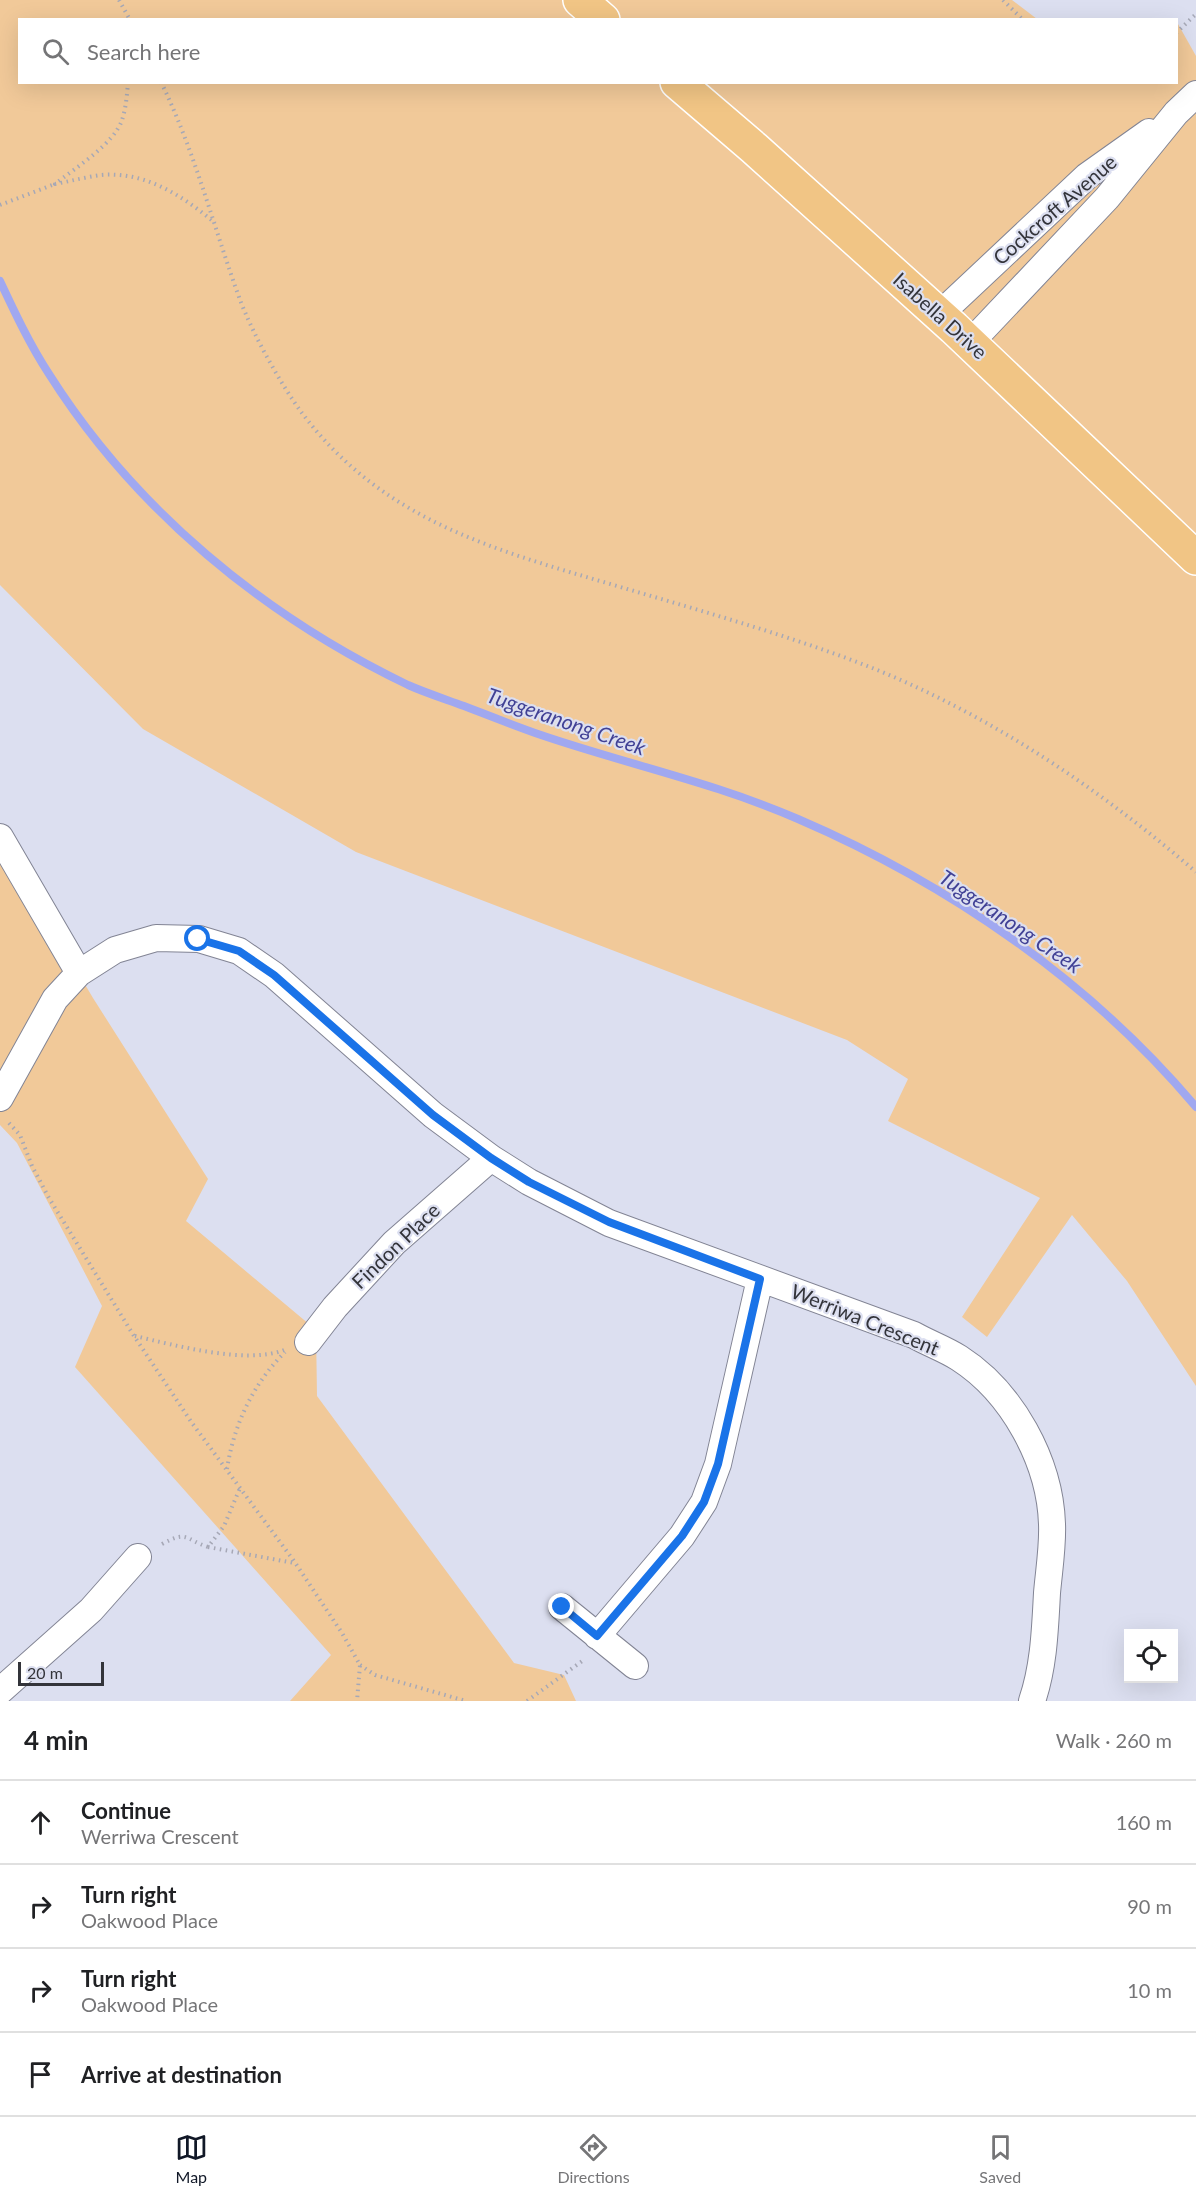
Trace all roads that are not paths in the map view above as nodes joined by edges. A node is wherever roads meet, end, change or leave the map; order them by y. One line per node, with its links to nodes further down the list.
1 (580, 0): 2 (main road)
2 (601, 18)
3 (679, 84): 6 (main road, Isabella Drive)
4 (1196, 94): 5 (street, Cockcroft Avenue)
5 (1176, 113): 6 (street, Cockcroft Avenue); 7 (street, Cockcroft Avenue)
6 (939, 315): 7 (main road, Isabella Drive)
7 (970, 343): 8 (main road, Isabella Drive)
8 (1196, 558)
9 (0, 837): 10 (street)
10 (79, 973): 11 (street, Werriwa Crescent); 12 (street, Werriwa Crescent)
11 (4, 1110)
12 (491, 1158): 13 (street, Werriwa Crescent); 14 (street, Findon Place)
13 (760, 1279): 17 (street); 20 (street, Werriwa Crescent)
14 (308, 1342)
15 (138, 1557): 19 (street)
16 (562, 1607): 17 (street)
17 (597, 1636): 18 (street)
18 (635, 1666)
19 (0, 1691)
20 (1032, 1701)

